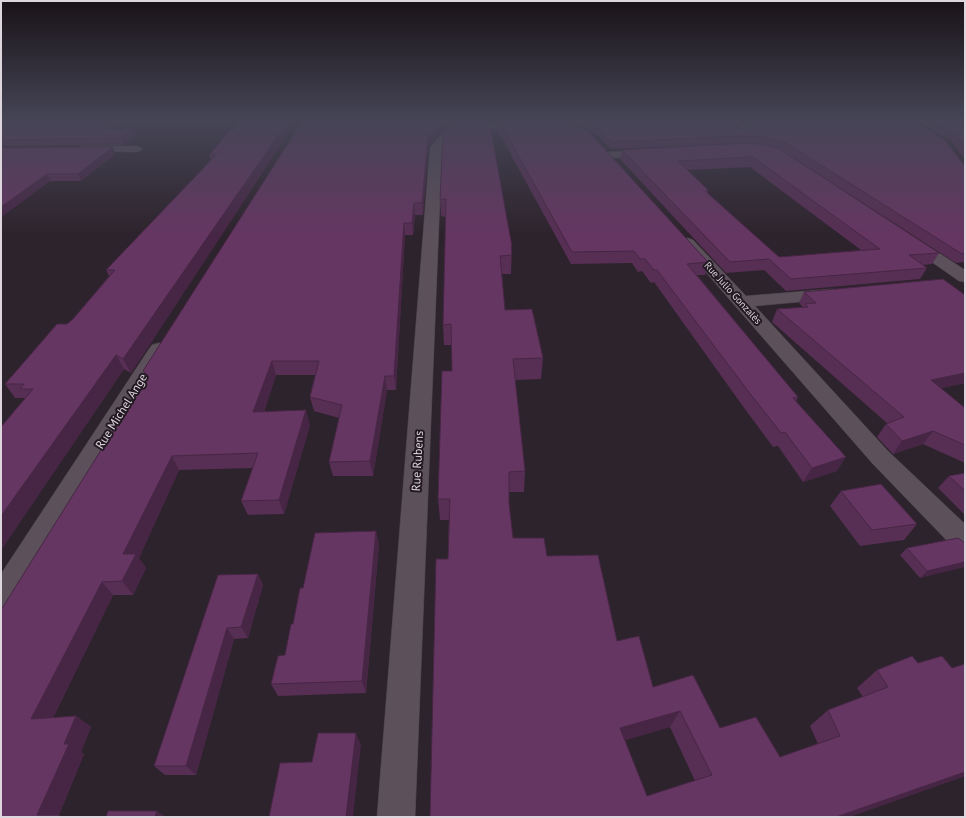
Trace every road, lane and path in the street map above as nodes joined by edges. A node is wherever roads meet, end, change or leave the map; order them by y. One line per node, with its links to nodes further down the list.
1 (435, 158): 12 (street, Rue Rubens)
2 (611, 158): 3 (street)
3 (625, 173)
4 (678, 232): 8 (street, Rue Julio Gonzalès)
5 (899, 233): 6 (street)
6 (960, 281)
7 (849, 293): 8 (street)
8 (742, 302): 10 (street, Rue Julio Gonzalès)
9 (168, 337): 11 (street, Rue Michel Ange)
10 (965, 541)
11 (1, 600)
12 (396, 817)

